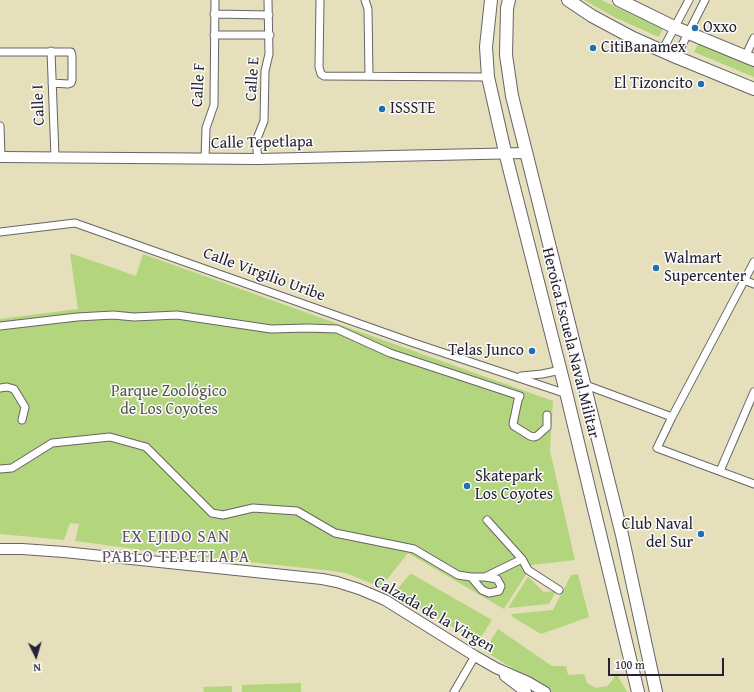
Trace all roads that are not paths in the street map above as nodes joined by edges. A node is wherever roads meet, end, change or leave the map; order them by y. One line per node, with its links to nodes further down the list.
1 (215, 0): 11 (street, Calle F)
2 (268, 0): 12 (street, Calle E)
3 (320, 0): 23 (street)
4 (366, 0): 23 (street)
5 (491, 0): 24 (main road, Heroica Escuela Naval Militar)
6 (509, 0): 29 (main road, Heroica Escuela Naval Militar)
7 (568, 0): 18 (main road)
8 (619, 0): 13 (main road)
9 (688, 0): 13 (street)
10 (705, 0): 14 (street)
11 (214, 14): 12 (street); 15 (street, Calle F)
12 (269, 15): 16 (street, Calle E)
13 (674, 27): 14 (main road); 18 (street)
14 (688, 33): 21 (street); 22 (main road)
15 (214, 35): 16 (street); 32 (street, Calle F)
16 (270, 35): 33 (street, Calle E)
17 (754, 38): 22 (street)
18 (662, 51): 21 (main road)
19 (0, 52): 20 (street)
20 (51, 52): 25 (street, Calle I); 25 (street)
21 (676, 57): 26 (main road)
22 (749, 58)
23 (369, 76): 24 (street)
24 (488, 77): 28 (main road, Heroica Escuela Naval Militar)
25 (52, 83): 31 (street, Calle I)
26 (754, 89)
27 (0, 126): 30 (street)
28 (505, 152): 29 (main road, Calle Tepetlapa); 33 (main road, Calle Tepetlapa); 39 (main road, Heroica Escuela Naval Militar)
29 (525, 153): 41 (main road, Heroica Escuela Naval Militar)
30 (1, 157): 31 (main road, Calle Tepetlapa)
31 (55, 157): 32 (main road, Calle Tepetlapa)
32 (205, 159): 33 (main road, Calle Tepetlapa)
33 (258, 159)
34 (0, 232): 40 (street, Calle Virgilio Uribe)
35 (754, 262): 36 (street)
36 (744, 280): 37 (street); 46 (street)
37 (754, 284)
38 (0, 326): 45 (street)
39 (560, 370): 40 (street, Calle Virgilio Uribe); 44 (main road, Heroica Escuela Naval Militar)
40 (515, 376): 44 (street, Calle Virgilio Uribe)
41 (583, 384): 46 (street); 52 (main road, Heroica Escuela Naval Militar)
42 (0, 388): 47 (street)
43 (754, 392): 49 (street)
44 (567, 394): 53 (main road, Heroica Escuela Naval Militar)
45 (547, 415)
46 (672, 417): 49 (street)
47 (22, 420)
48 (0, 469): 57 (street)
49 (720, 471): 50 (street)
50 (754, 484)
51 (487, 520): 55 (street)
52 (622, 535): 53 (main road); 65 (main road, Heroica Escuela Naval Militar)
53 (602, 540): 64 (main road, Heroica Escuela Naval Militar)
54 (0, 549): 59 (main road, Calzada de la Virgen)
55 (522, 559): 56 (street); 58 (street)
56 (485, 576): 57 (street); 57 (street)
57 (471, 577)
58 (559, 590)
59 (475, 656): 60 (main road, Calzada de la Virgen); 61 (street)
60 (496, 668): 62 (main road, Calzada de la Virgen); 63 (main road, Calzada de la Virgen)
61 (454, 692)
62 (526, 692)
63 (545, 692)
64 (638, 692)
65 (656, 692)

